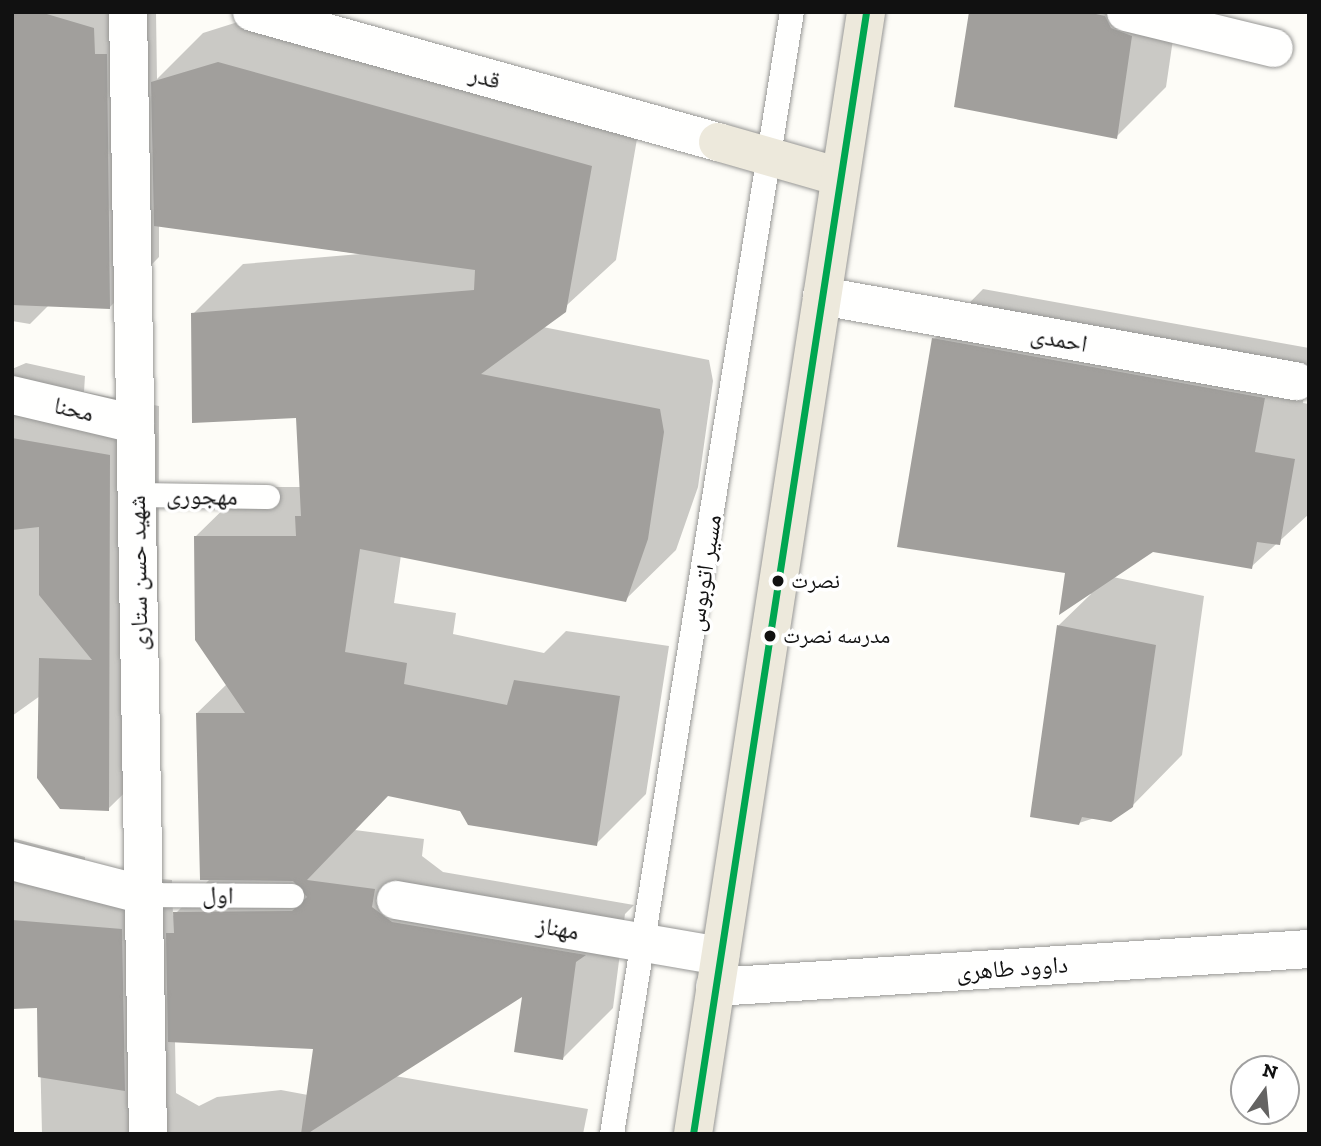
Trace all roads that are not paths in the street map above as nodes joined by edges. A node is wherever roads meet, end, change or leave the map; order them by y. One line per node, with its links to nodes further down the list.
1 (128, 12): 13 (street, شهید حسن ستاری)
2 (253, 12): 7 (street, قدر)
3 (792, 12): 8 (lane, مسیر اتوبوس)
4 (866, 12): 9 (main road)
5 (1126, 12): 6 (street)
6 (1274, 48)
7 (718, 142): 8 (main road)
8 (769, 157): 9 (main road); 20 (lane, مسیر اتوبوس)
9 (840, 177): 10 (main road)
10 (822, 296): 11 (street, احمدی); 22 (main road)
11 (1296, 381)
12 (12, 395): 13 (street, محنا)
13 (135, 424): 14 (street, شهید حسن ستاری)
14 (136, 495): 15 (lane, مهجوری); 17 (street, شهید حسن ستاری)
15 (268, 497)
16 (12, 861): 17 (street)
17 (144, 894): 18 (lane, اول); 23 (street, شهید حسن ستاری)
18 (292, 896)
19 (396, 900): 20 (street, مهناز)
20 (646, 943): 22 (street, مهناز); 24 (lane, مسیر اتوبوس)
21 (1309, 949): 22 (street, داوود طاهری)
22 (718, 972): 25 (main road)
23 (148, 1134)
24 (612, 1134)
25 (693, 1134)

